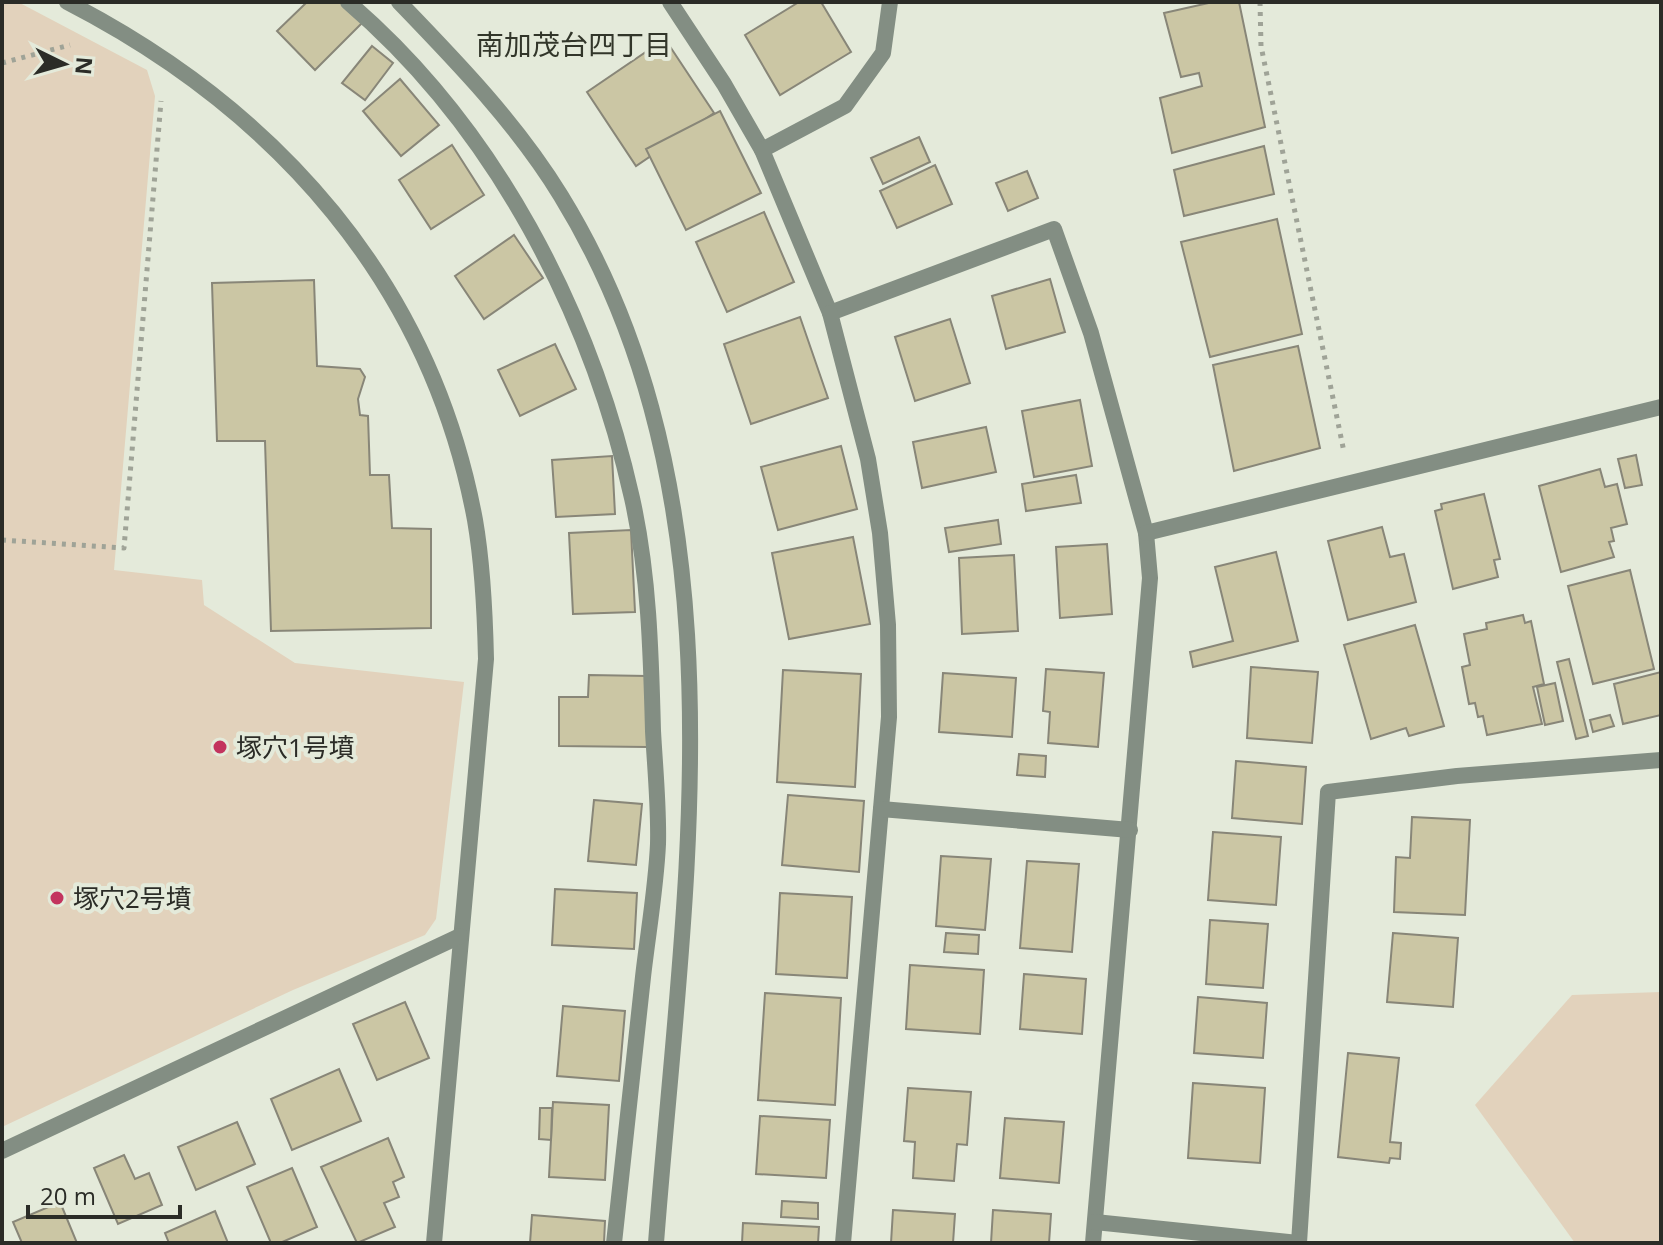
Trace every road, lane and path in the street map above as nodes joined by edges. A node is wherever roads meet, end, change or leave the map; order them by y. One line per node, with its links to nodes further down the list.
1 (67, 2): 7 (street)
2 (348, 2): 23 (street)
3 (399, 2): 24 (street)
4 (670, 2): 10 (street)
5 (890, 2): 10 (street)
6 (1260, 2): 13 (path)
7 (122, 30): 8 (street); 9 (path)
8 (170, 61): 15 (path); 19 (street)
9 (2, 63)
10 (762, 150): 11 (street)
11 (830, 313): 14 (street); 17 (street)
12 (1661, 407): 13 (street)
13 (1350, 484): 14 (street)
14 (1146, 533): 18 (street)
15 (2, 540)
16 (1661, 760): 27 (street)
17 (881, 809): 18 (street); 25 (street)
18 (1130, 830): 21 (street)
19 (460, 936): 20 (street); 22 (street)
20 (2, 1151)
21 (1095, 1222): 26 (street); 27 (street)
22 (434, 1243)
23 (614, 1243)
24 (656, 1243)
25 (843, 1243)
26 (1093, 1243)
27 (1298, 1243)

